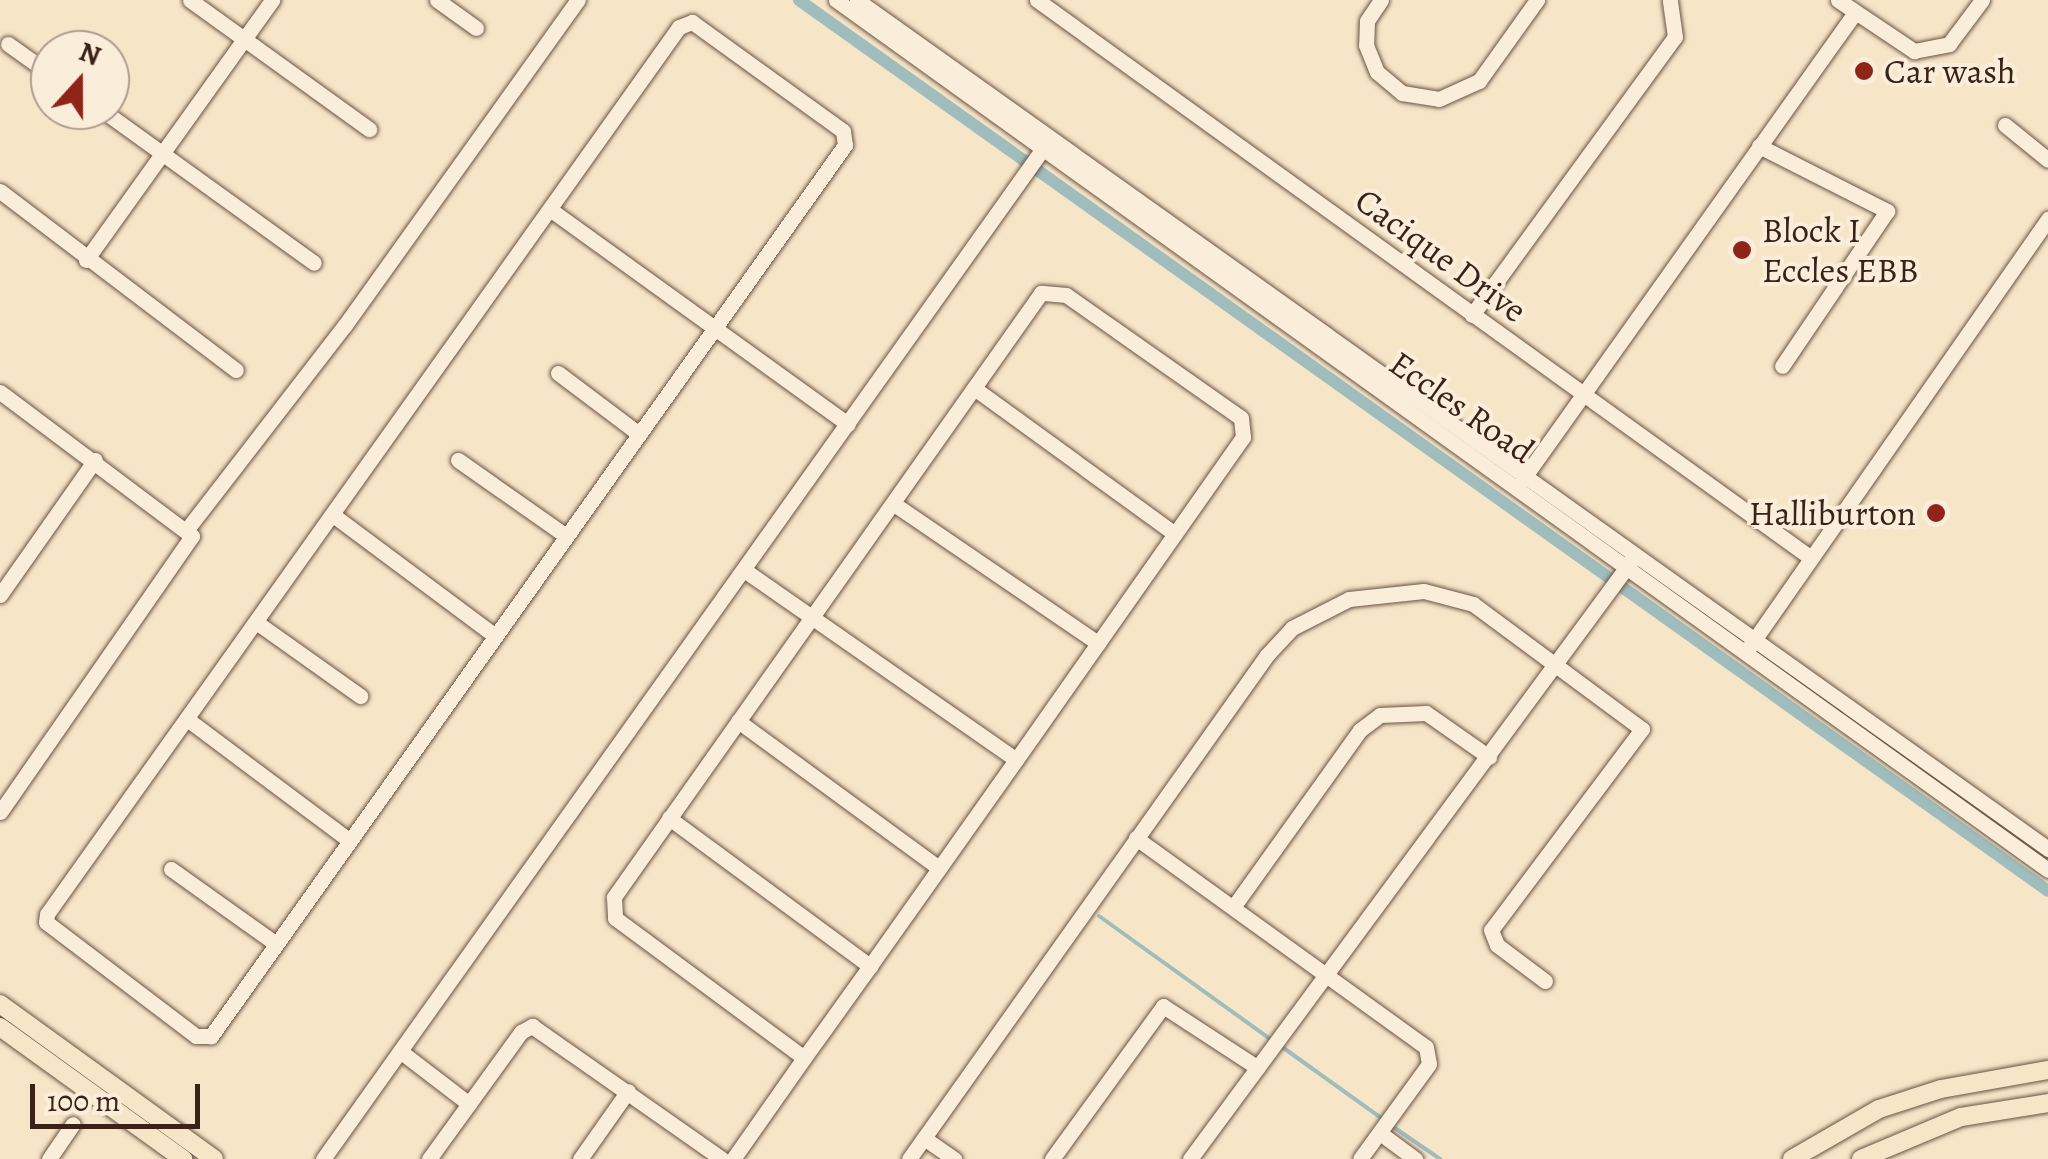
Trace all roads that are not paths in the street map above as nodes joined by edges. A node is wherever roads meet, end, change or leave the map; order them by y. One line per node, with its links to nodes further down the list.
1 (190, 0): 15 (street)
2 (272, 0): 15 (street)
3 (437, 0): 14 (street)
4 (578, 0): 45 (street)
5 (836, 0): 21 (street, Eccles Road)
6 (857, 0): 21 (street, Eccles Road)
7 (1037, 0): 30 (street, Cacique Drive)
8 (1381, 0): 9 (street)
9 (1537, 0)
10 (1670, 0): 30 (street)
11 (1838, 0): 13 (street)
12 (1982, 0): 13 (street)
13 (1854, 14): 22 (street)
14 (476, 28)
15 (245, 38): 20 (street); 23 (street)
16 (8, 44): 17 (street)
17 (30, 60)
18 (2005, 124): 24 (street)
19 (130, 129): 23 (street)
20 (369, 130)
21 (1046, 143): 38 (street); 42 (street, Eccles Road)
22 (1759, 146): 32 (street); 37 (street)
23 (163, 152): 28 (street); 29 (street)
24 (2048, 160)
25 (0, 191): 28 (street)
26 (551, 210): 31 (street); 31 (street); 44 (street)
27 (2048, 218): 48 (street)
28 (86, 260): 33 (street)
29 (314, 263)
30 (1472, 315): 37 (street, Cacique Drive)
31 (716, 328): 38 (street); 39 (street)
32 (1782, 366)
33 (236, 370)
34 (558, 373): 39 (street)
35 (974, 388): 43 (street); 46 (street); 46 (street)
36 (0, 392): 40 (street)
37 (1580, 392): 42 (street); 48 (street, Cacique Drive)
38 (848, 424): 50 (street)
39 (639, 434): 47 (street)
40 (94, 460): 45 (street); 51 (street)
41 (458, 460): 47 (street)
42 (1523, 478): 49 (street, Eccles Road)
43 (894, 504): 52 (street); 55 (street)
44 (333, 516): 53 (street); 54 (street)
45 (188, 528): 63 (street)
46 (1175, 534): 55 (street)
47 (566, 536): 54 (street)
48 (1811, 558): 56 (street)
49 (1632, 559): 56 (street, Eccles Road); 57 (street)
50 (746, 572): 52 (street); 78 (street)
51 (0, 595)
52 (812, 617): 60 (street); 62 (street)
53 (256, 622): 58 (street); 59 (street)
54 (494, 635): 66 (street)
55 (1098, 643): 62 (street)
56 (1751, 644): 67 (street, Eccles Road); 70 (street, Eccles Road)
57 (1553, 666): 61 (street); 65 (street); 75 (street)
58 (360, 696)
59 (187, 719): 66 (street); 72 (street)
60 (738, 721): 64 (street); 68 (street)
61 (1489, 756): 71 (street); 74 (street)
62 (1016, 760): 68 (street)
63 (0, 812)
64 (670, 818): 73 (street); 79 (street)
65 (1136, 838): 71 (street); 87 (street)
66 (350, 840): 72 (street)
67 (2048, 848)
68 (940, 868): 73 (street)
69 (171, 869): 72 (street)
70 (2048, 870)
71 (1234, 906): 74 (street)
72 (276, 944)
73 (870, 966): 79 (street)
74 (1330, 975): 80 (street); 86 (street)
75 (1546, 981)
76 (0, 1004): 90 (main road)
77 (0, 1027): 89 (main road)
78 (400, 1051): 84 (street); 91 (street)
79 (804, 1058): 95 (street)
80 (1258, 1068): 98 (street); 99 (street)
81 (2048, 1070): 102 (main road)
82 (628, 1091): 84 (street); 93 (street); 94 (street)
83 (2048, 1103): 103 (main road)
84 (469, 1104): 92 (street)
85 (73, 1124): 88 (street)
86 (1380, 1133): 100 (street); 101 (street)
87 (924, 1138): 96 (street); 97 (street)
88 (50, 1159)
89 (183, 1159)
90 (214, 1159)
91 (324, 1159)
92 (429, 1159)
93 (580, 1159)
94 (722, 1159)
95 (733, 1159)
96 (909, 1159)
97 (954, 1159)
98 (1052, 1159)
99 (1190, 1159)
100 (1360, 1159)
101 (1415, 1159)
102 (1792, 1159)
103 (1861, 1159)

